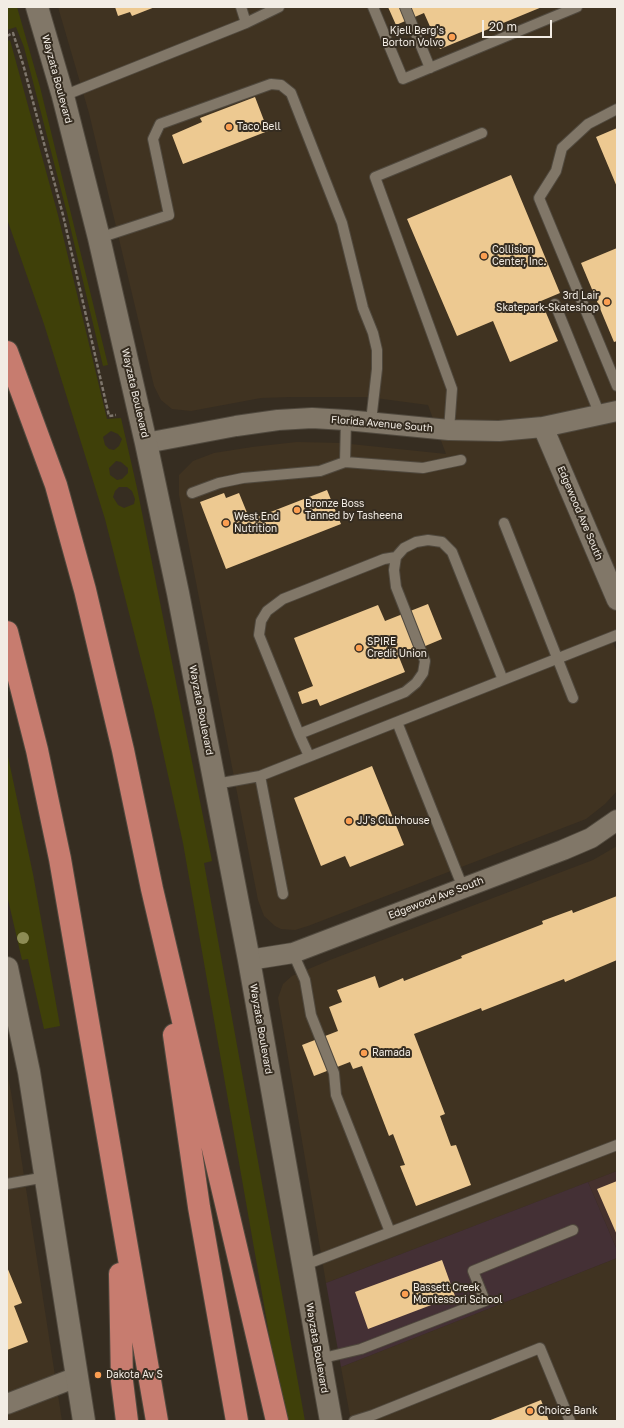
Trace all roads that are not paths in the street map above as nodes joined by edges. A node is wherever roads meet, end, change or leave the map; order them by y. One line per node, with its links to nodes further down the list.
1 (37, 7): 9 (street, Wayzata Boulevard)
2 (241, 7): 7 (lane)
3 (279, 7): 7 (lane)
4 (373, 7): 8 (lane)
5 (405, 7): 8 (lane)
6 (577, 7): 8 (lane)
7 (246, 23): 9 (lane)
8 (430, 68)
9 (63, 96): 12 (street, Wayzata Boulevard)
10 (617, 109): 15 (lane)
11 (482, 133): 20 (lane)
12 (99, 238): 18 (lane); 21 (street, Wayzata Boulevard)
13 (555, 304): 16 (lane)
14 (7, 352): 40 (highway)
15 (617, 386)
16 (609, 413): 19 (street, Florida Avenue South)
17 (346, 420): 18 (street, Florida Avenue South); 21 (street, Florida Avenue South); 23 (lane)
18 (371, 421): 20 (street, Florida Avenue South)
19 (543, 427): 20 (street, Florida Avenue South); 27 (street, Edgewood Ave South)
20 (449, 430)
21 (146, 444): 37 (street, Wayzata Boulevard)
22 (461, 460): 23 (lane)
23 (345, 462): 24 (lane)
24 (192, 493)
25 (504, 523): 30 (lane)
26 (396, 557): 31 (lane); 34 (lane); 34 (lane)
27 (617, 600)
28 (7, 632): 48 (highway)
29 (617, 636): 30 (lane)
30 (558, 659): 31 (lane); 32 (lane)
31 (503, 680): 33 (lane)
32 (573, 698)
33 (397, 722): 35 (lane); 39 (lane)
34 (299, 734): 35 (lane)
35 (309, 756): 36 (lane)
36 (260, 776): 37 (lane); 41 (lane)
37 (216, 784): 43 (street, Wayzata Boulevard)
38 (617, 820): 39 (street, Edgewood Ave South)
39 (463, 888): 42 (street, Edgewood Ave South)
40 (152, 890): 58 (highway); 59 (highway)
41 (283, 894)
42 (293, 953): 43 (street, Edgewood Ave South); 50 (lane)
43 (249, 960): 51 (street, Wayzata Boulevard)
44 (7, 968): 46 (street)
45 (617, 1145): 50 (lane)
46 (46, 1177): 47 (lane); 53 (street)
47 (7, 1184)
48 (120, 1211): 56 (highway); 57 (highway)
49 (573, 1230): 52 (lane)
50 (390, 1232): 51 (lane)
51 (302, 1266): 52 (street, Wayzata Boulevard)
52 (319, 1359): 60 (street, Wayzata Boulevard)
53 (77, 1377): 54 (street); 55 (street)
54 (7, 1404)
55 (84, 1421)
56 (128, 1421)
57 (157, 1421)
58 (237, 1421)
59 (277, 1421)
60 (330, 1421)
61 (354, 1421): 62 (lane)
62 (570, 1421)

